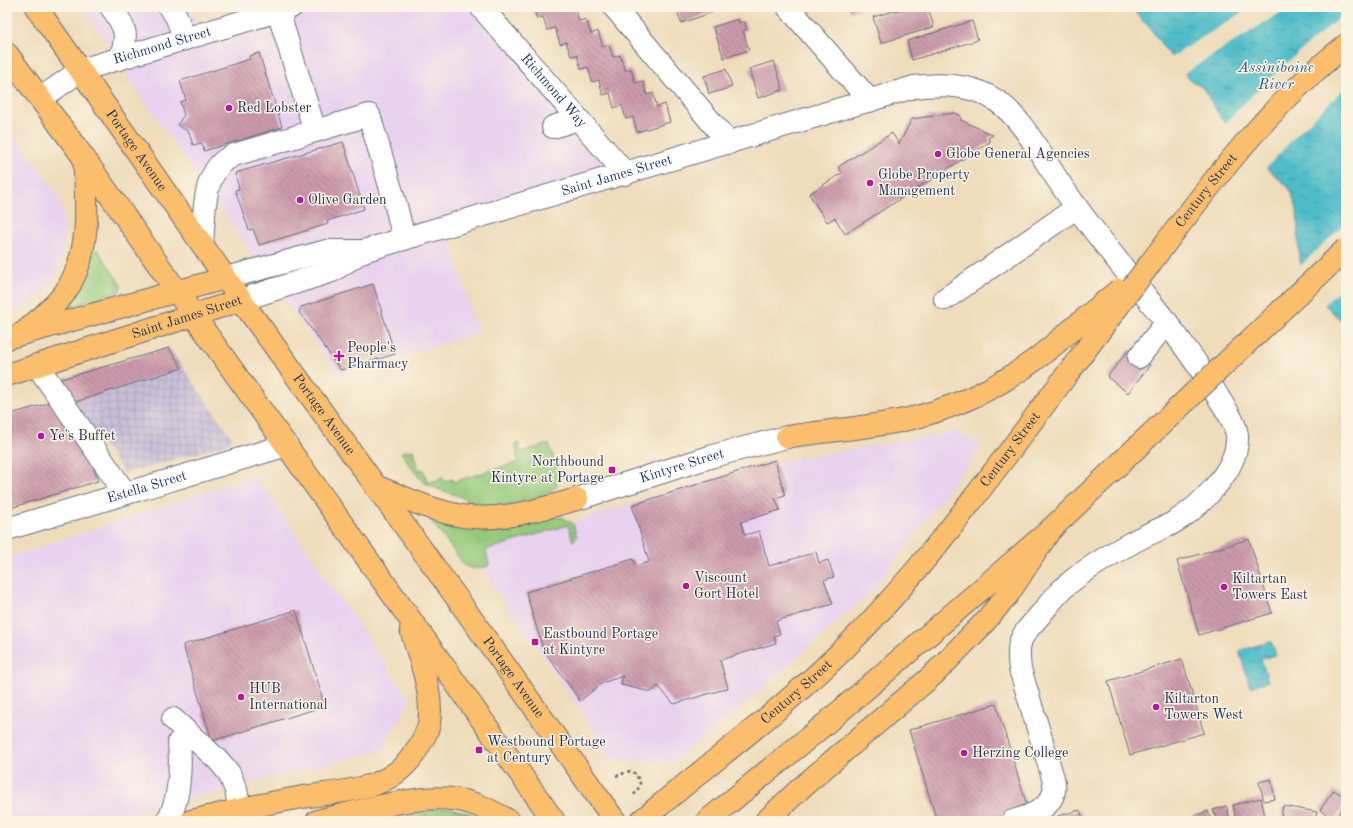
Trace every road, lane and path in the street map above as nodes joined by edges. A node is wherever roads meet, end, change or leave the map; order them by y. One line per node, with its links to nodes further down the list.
1 (36, 7): 12 (main road, Portage Avenue)
2 (112, 7): 11 (street)
3 (169, 7): 8 (street)
4 (481, 7): 15 (street, Richmond Way)
5 (614, 7): 18 (street)
6 (788, 7): 14 (street)
7 (284, 9): 8 (street, Richmond Street); 17 (street)
8 (185, 39): 11 (street, Richmond Street)
9 (1346, 45): 26 (main road, Century Street)
10 (7, 54): 13 (main road)
11 (118, 59): 12 (street, Richmond Street)
12 (81, 70): 13 (street, Richmond Street); 23 (main road, Portage Avenue)
13 (40, 99): 19 (main road)
14 (870, 101): 18 (street, Saint James Street); 21 (street, Saint James Street)
15 (578, 119): 16 (street); 20 (street, Richmond Way)
16 (552, 127)
17 (315, 131): 22 (street); 23 (street)
18 (729, 143): 20 (street, Saint James Street)
19 (84, 158): 28 (main road); 33 (main road)
20 (626, 174): 22 (street, Saint James Street)
21 (1076, 208): 29 (street); 32 (street, Saint James Street)
22 (404, 239): 25 (street, Saint James Street)
23 (202, 244): 27 (main road, Portage Avenue)
24 (1346, 249): 43 (main road, bridge)
25 (363, 251): 27 (street, Saint James Street); 30 (street, Saint James Street)
26 (1149, 265): 37 (main road, bridge); 56 (main road, Century Street, bridge)
27 (226, 278): 28 (main road, Saint James Street); 30 (main road, Portage Avenue)
28 (176, 291): 31 (main road); 33 (main road, Saint James Street)
29 (945, 299)
30 (241, 300): 31 (main road, Saint James Street); 39 (main road, Portage Avenue)
31 (194, 316): 35 (main road, Saint James Street); 38 (main road)
32 (1168, 322): 34 (street); 59 (street, Saint James Street)
33 (14, 336)
34 (1139, 356)
35 (37, 366): 36 (main road, Saint James Street); 40 (street)
36 (7, 375)
37 (787, 437): 41 (street, Kintyre Street)
38 (286, 445): 40 (street, Estella Street); 44 (main road)
39 (375, 486): 41 (main road); 55 (main road, Portage Avenue)
40 (125, 493): 42 (street, Estella Street)
41 (577, 499)
42 (7, 529)
43 (1050, 530): 57 (main road); 58 (main road)
44 (407, 614): 49 (main road); 54 (main road)
45 (173, 719): 49 (street)
46 (179, 742): 50 (street)
47 (616, 776): 48 (path)
48 (633, 795)
49 (236, 815): 51 (main road)
50 (167, 821)
51 (191, 821)
52 (317, 821): 53 (main road)
53 (509, 821)
54 (554, 821)
55 (615, 821)
56 (641, 821)
57 (707, 821)
58 (766, 821)
59 (1013, 821)

